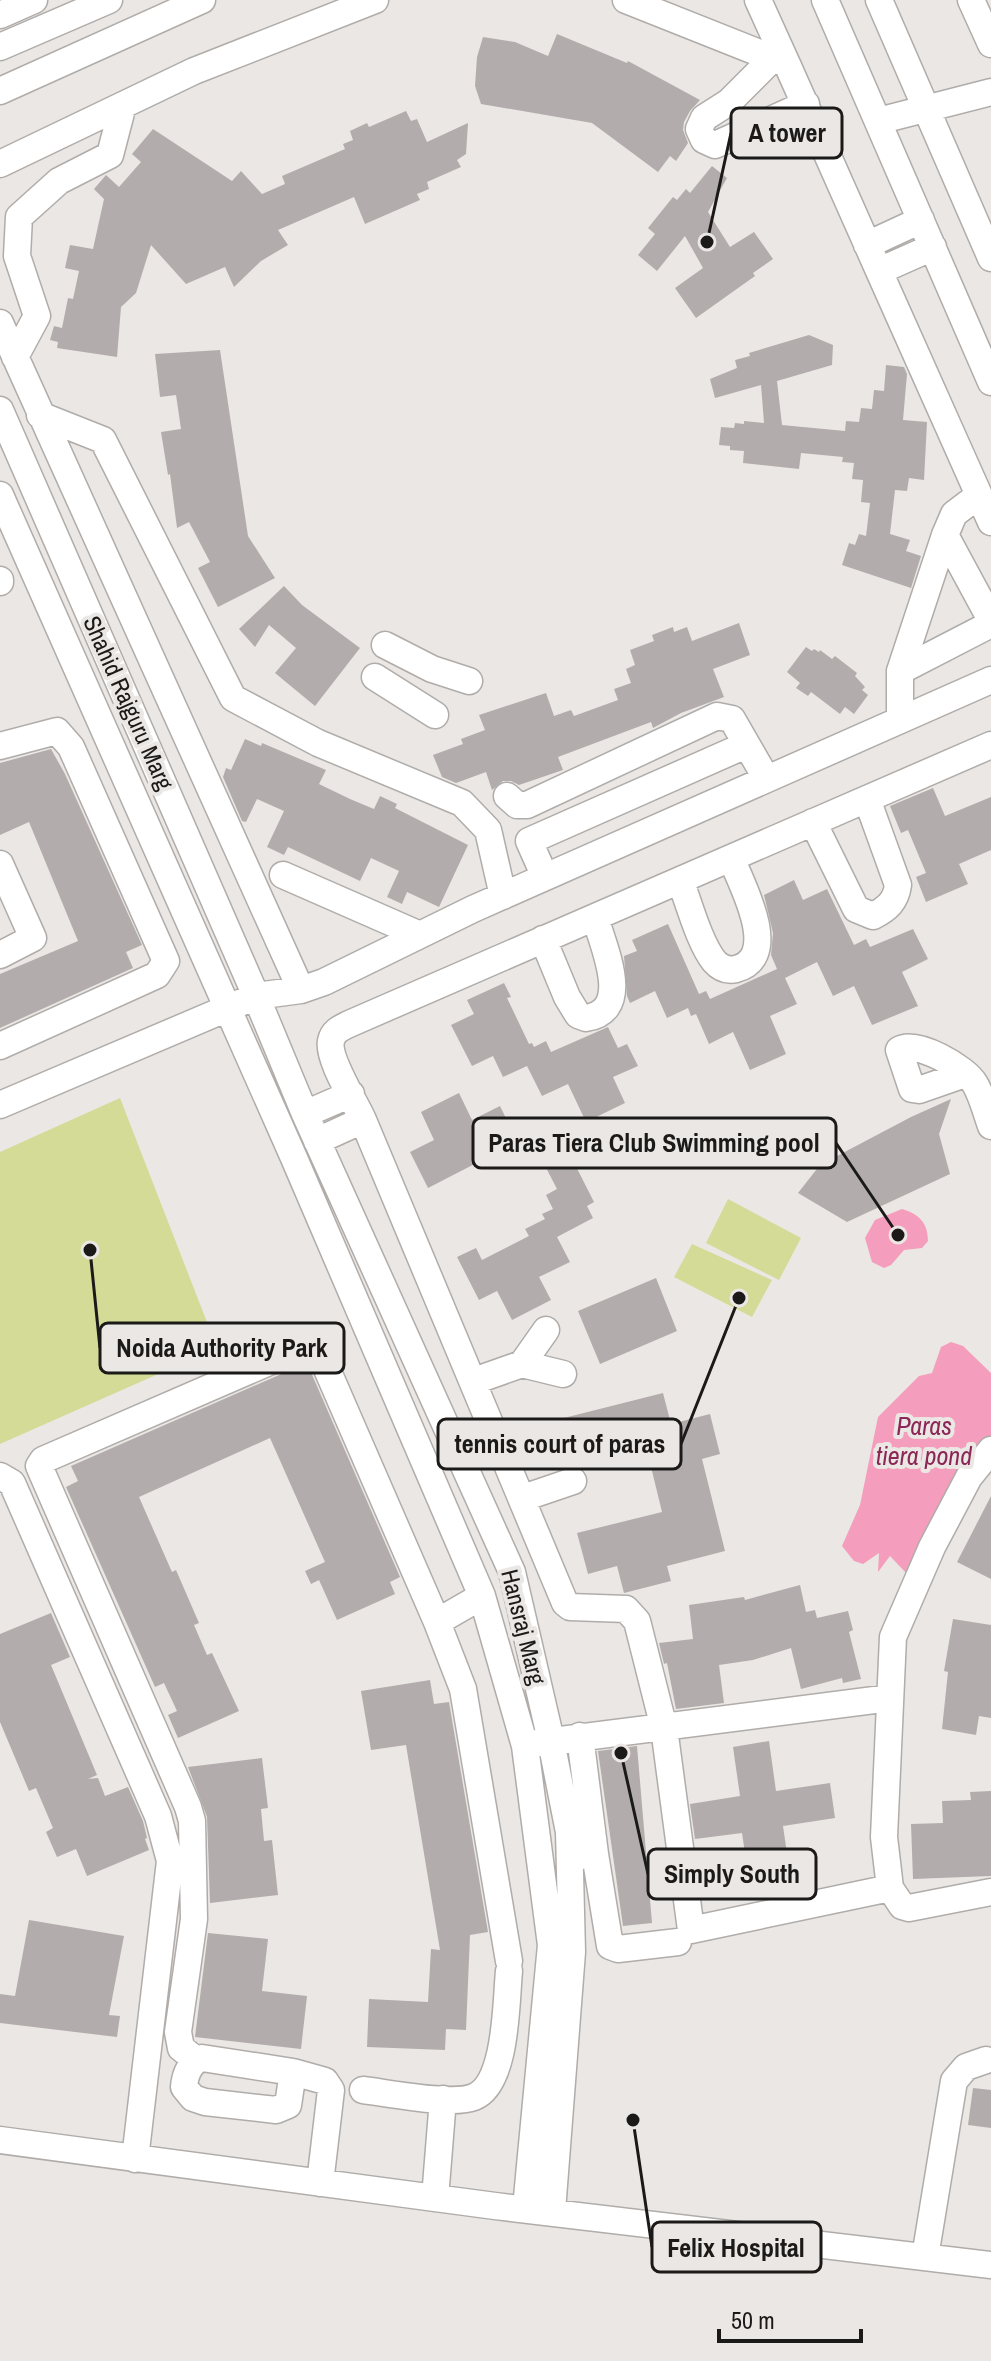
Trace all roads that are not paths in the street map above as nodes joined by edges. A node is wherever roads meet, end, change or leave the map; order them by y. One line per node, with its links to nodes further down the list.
1 (34, 0): 10 (street)
2 (109, 0): 12 (street)
3 (202, 0): 14 (street)
4 (375, 0): 17 (street)
5 (626, 0): 13 (street)
6 (758, 0): 13 (street)
7 (825, 0): 19 (street)
8 (879, 0): 18 (street)
9 (971, 0): 11 (street)
10 (0, 15)
11 (991, 44)
12 (0, 47)
13 (780, 60): 16 (street); 16 (street)
14 (0, 91)
15 (991, 92): 18 (street)
16 (806, 104): 22 (street)
17 (123, 105): 20 (street); 27 (street)
18 (926, 107): 19 (street); 24 (street)
19 (878, 121): 21 (street)
20 (0, 164)
21 (921, 220): 22 (street); 23 (street)
22 (867, 245): 25 (street)
23 (933, 247): 25 (street); 28 (street)
24 (991, 258)
25 (879, 271): 32 (street)
26 (0, 323): 27 (street)
27 (15, 357): 30 (street)
28 (991, 382)
29 (0, 410): 63 (street, Shahid Rajguru Marg)
30 (40, 415): 57 (street); 62 (street)
31 (0, 495): 42 (street, Shahid Rajguru Marg)
32 (979, 495): 33 (street); 34 (street)
33 (991, 522)
34 (945, 535): 35 (street); 37 (street)
35 (991, 622): 37 (street)
36 (385, 645): 40 (street)
37 (900, 671): 43 (street)
38 (375, 677): 41 (street)
39 (991, 680): 43 (street)
40 (469, 681)
41 (435, 715)
42 (98, 717): 44 (street); 64 (street, Shahid Rajguru Marg)
43 (900, 720): 48 (street)
44 (57, 731): 47 (street); 65 (street)
45 (746, 745): 48 (street); 49 (street); 55 (street)
46 (991, 745): 50 (street)
47 (0, 746)
48 (766, 778): 55 (street)
49 (507, 796)
50 (867, 799): 51 (street); 51 (street)
51 (813, 822): 52 (street)
52 (731, 858): 56 (street); 56 (street)
53 (0, 864): 61 (street)
54 (283, 875): 59 (street)
55 (545, 877): 57 (street)
56 (680, 880): 58 (street)
57 (503, 896): 59 (street)
58 (595, 917): 60 (street); 60 (street)
59 (420, 935): 62 (street)
60 (543, 939): 67 (street)
61 (0, 955)
62 (301, 990): 63 (street)
63 (256, 996): 64 (street); 69 (street, Hansraj Marg)
64 (226, 1008): 68 (street); 81 (street, Hansraj Marg)
65 (0, 1046)
66 (965, 1074): 71 (street)
67 (351, 1094): 69 (street); 70 (street)
68 (0, 1105)
69 (305, 1114): 72 (street, Hansraj Marg)
70 (363, 1120): 72 (street); 76 (street)
71 (991, 1126)
72 (317, 1141): 86 (street, Hansraj Marg)
73 (546, 1330): 74 (street)
74 (522, 1364): 75 (street); 76 (street)
75 (563, 1374)
76 (474, 1381): 80 (street)
77 (991, 1450): 83 (street)
78 (0, 1476): 98 (street)
79 (573, 1481): 80 (street)
80 (523, 1498): 84 (street)
81 (482, 1596): 82 (street); 87 (street, Hansraj Marg)
82 (437, 1622): 92 (street); 96 (street)
83 (890, 1698): 84 (street); 89 (street)
84 (664, 1728): 85 (street); 89 (street)
85 (580, 1736): 86 (street); 88 (street)
86 (551, 1739): 87 (street); 88 (street, Hansraj Marg)
87 (525, 1746): 101 (street, Hansraj Marg)
88 (582, 1856): 91 (street); 101 (street, Hansraj Marg)
89 (890, 1888): 90 (street)
90 (991, 1892)
91 (678, 1942)
92 (196, 2060): 94 (street); 94 (street)
93 (986, 2060): 102 (street)
94 (293, 2072): 99 (street)
95 (363, 2090): 96 (street)
96 (443, 2099): 100 (street)
97 (0, 2140): 98 (street)
98 (135, 2159): 99 (street)
99 (320, 2183): 100 (street)
100 (435, 2198): 101 (street)
101 (539, 2210): 102 (street)
102 (925, 2257): 103 (street)
103 (991, 2265)

